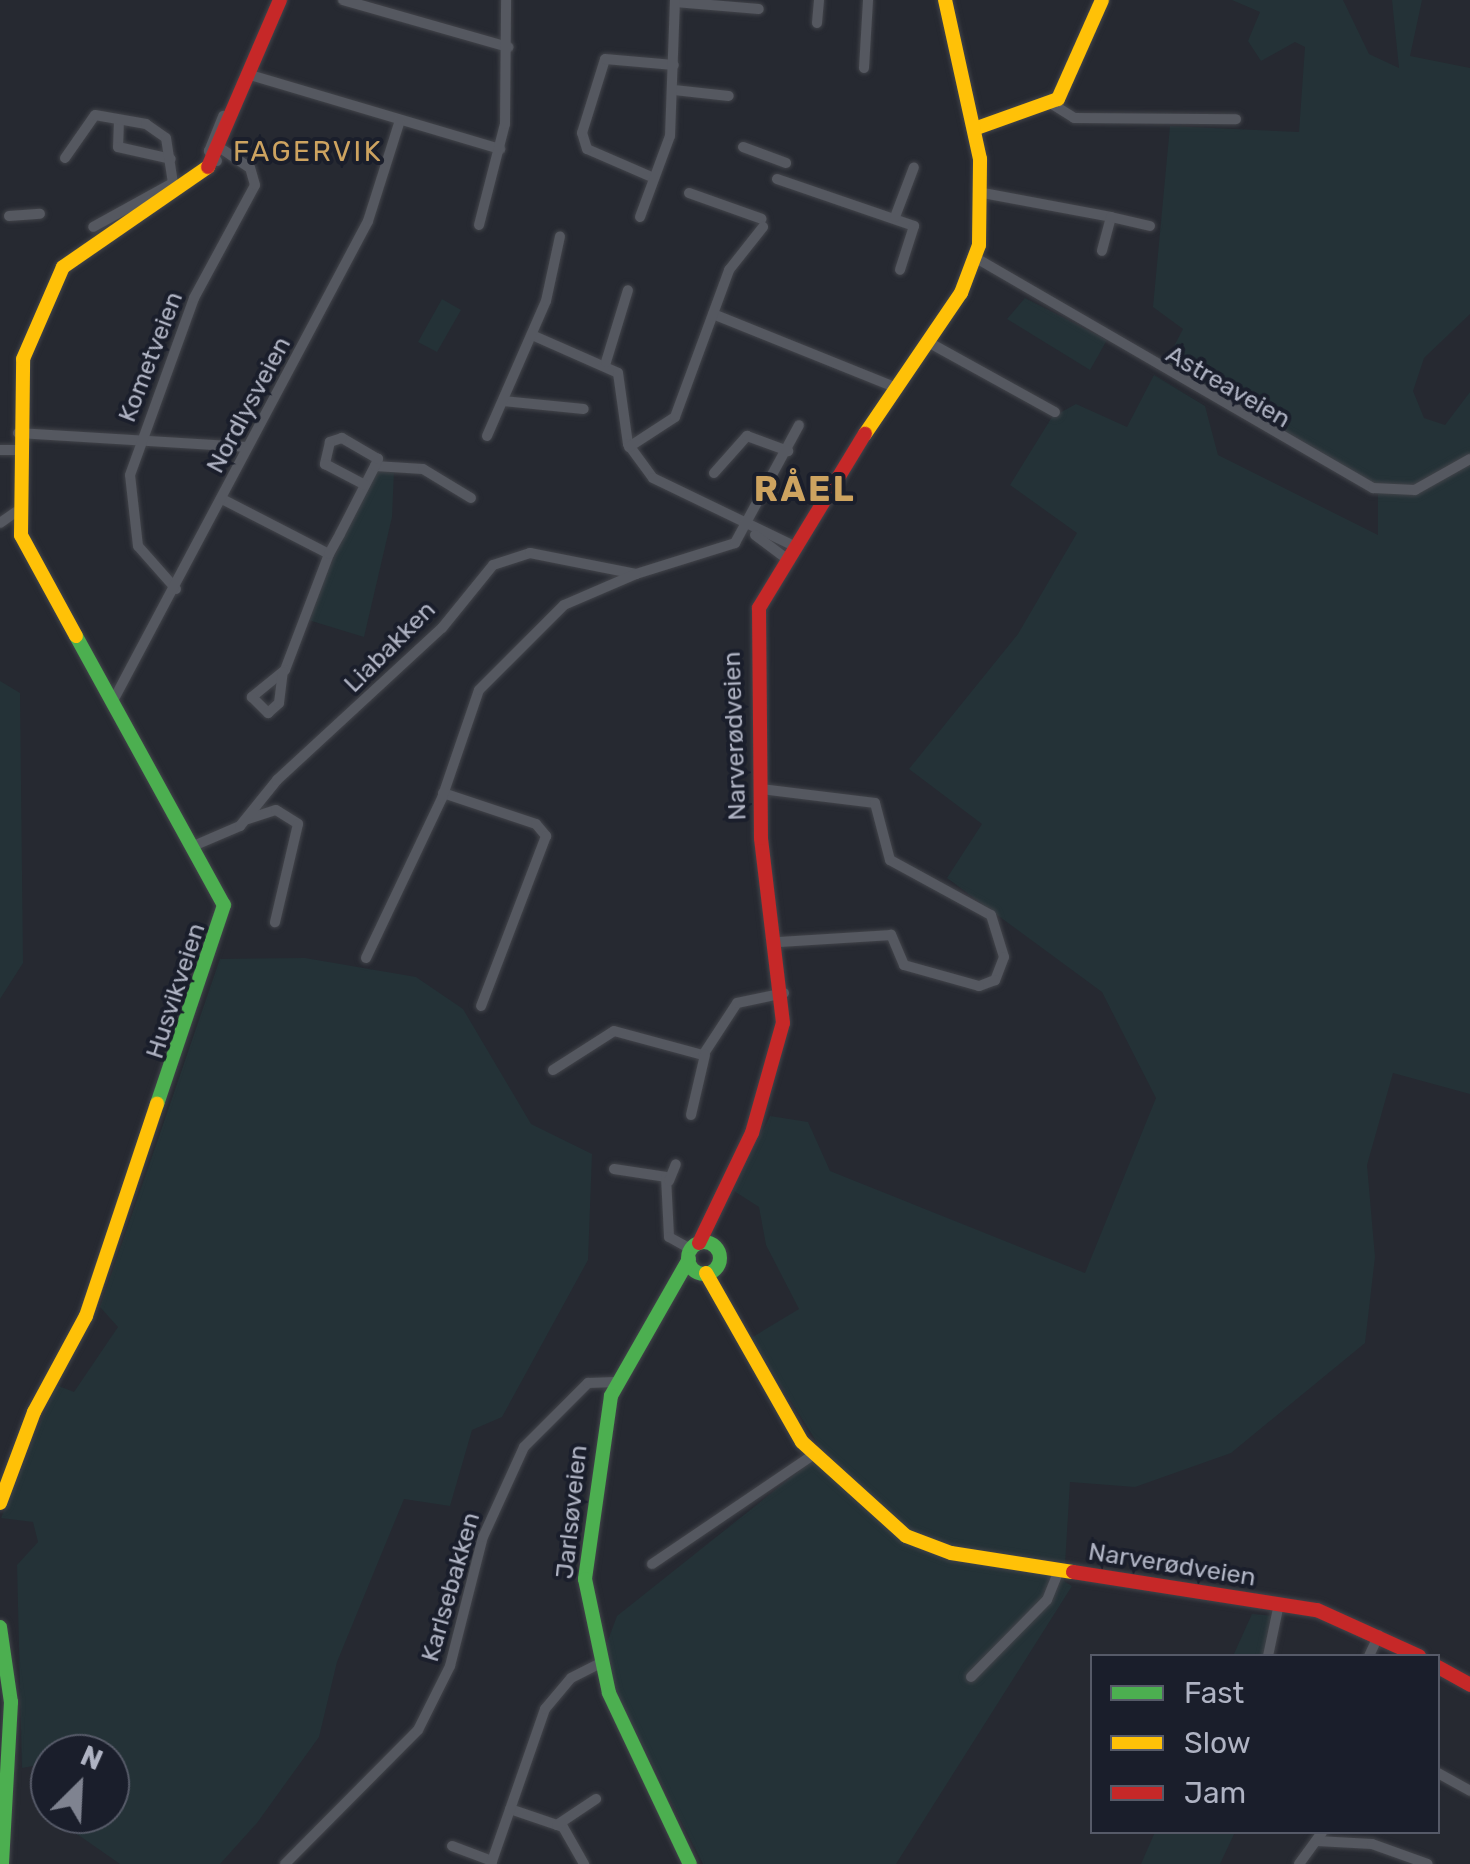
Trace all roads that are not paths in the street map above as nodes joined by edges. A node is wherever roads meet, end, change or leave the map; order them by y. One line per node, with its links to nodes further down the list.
1 (280, 0): 15 (main road)
2 (343, 0): 12 (street)
3 (506, 0): 12 (street)
4 (819, 0): 11 (street)
5 (868, 0): 14 (street)
6 (945, 0): 23 (main road, Narverødveien)
7 (1102, 0): 18 (main road)
8 (675, 1): 9 (street); 13 (street)
9 (742, 4): 10 (street)
10 (759, 9)
11 (818, 23)
12 (508, 47): 25 (street)
13 (674, 65): 16 (street); 31 (street)
14 (864, 68)
15 (250, 74): 22 (street); 26 (main road)
16 (674, 90): 17 (street); 31 (street)
17 (729, 96)
18 (1052, 104): 20 (street); 23 (main road)
19 (223, 116): 26 (street)
20 (1236, 119)
21 (119, 120): 27 (street); 28 (street); 28 (street)
22 (400, 120): 25 (street); 60 (street, Nordlysveien)
23 (972, 121): 34 (main road, Narverødveien)
24 (743, 147): 29 (street)
25 (500, 149): 40 (street)
26 (220, 156): 57 (main road, Husvikveien); 59 (street, Kometveien)
27 (64, 158)
28 (171, 159): 42 (street)
29 (786, 163)
30 (914, 167): 37 (street)
31 (654, 178): 38 (street)
32 (777, 179): 37 (street)
33 (689, 193): 48 (street)
34 (983, 193): 39 (street); 45 (main road, Narverødveien)
35 (40, 214): 36 (street)
36 (10, 216)
37 (895, 216): 46 (street)
38 (640, 217)
39 (1111, 217): 41 (street); 44 (street)
40 (480, 224)
41 (1150, 226)
42 (93, 227)
43 (560, 236): 49 (street)
44 (1102, 251)
45 (976, 258): 50 (main road, Narverødveien); 64 (street, Astreaveien)
46 (900, 270)
47 (628, 290): 51 (street)
48 (713, 314): 52 (street); 61 (street)
49 (532, 335): 51 (street); 53 (street)
50 (928, 342): 52 (main road, Narverødveien); 55 (street)
51 (606, 362): 61 (street)
52 (897, 388): 73 (main road, Narverødveien)
53 (503, 401): 54 (street); 58 (street)
54 (584, 409)
55 (1055, 412)
56 (799, 425): 63 (street)
57 (17, 433): 59 (street); 62 (main road, Husvikveien)
58 (487, 436)
59 (142, 438): 60 (street); 76 (street, Kometveien)
60 (247, 447): 69 (street, Nordlysveien)
61 (630, 447): 72 (street)
62 (8, 450): 70 (main road, Husvikveien)
63 (788, 450): 66 (street); 72 (street)
64 (1470, 459)
65 (375, 466): 67 (street); 67 (street); 68 (street)
66 (714, 474)
67 (365, 484): 74 (street)
68 (471, 498)
69 (222, 499): 74 (street); 76 (street, Nordlysveien)
70 (16, 512): 71 (street); 78 (main road, Husvikveien)
71 (0, 523)
72 (746, 528): 73 (street); 75 (street, Liabakken)
73 (786, 550): 79 (main road, Narverødveien)
74 (328, 554): 77 (street)
75 (636, 574): 80 (street); 81 (street, Liabakken)
76 (176, 589): 78 (street, Nordlysveien)
77 (283, 672)
78 (114, 700): 82 (main road, Husvikveien)
79 (760, 789): 84 (main road, Narverødveien); 84 (street)
80 (444, 793): 85 (street); 87 (street)
81 (247, 819): 82 (street, Liabakken); 83 (street, Liabakken)
82 (198, 844): 97 (main road, Husvikveien)
83 (274, 922)
84 (780, 942): 86 (main road, Narverødveien)
85 (366, 958)
86 (785, 1000): 88 (street); 94 (main road, Narverødveien)
87 (481, 1006)
88 (705, 1054): 89 (street); 90 (street)
89 (553, 1070)
90 (691, 1115)
91 (676, 1164): 93 (street, Narverødveien)
92 (614, 1169): 93 (street)
93 (669, 1181): 94 (street, Narverødveien)
94 (702, 1258): 95 (main road, Jarlsøveien); 96 (main road, Narverødveien)
95 (616, 1382): 106 (main road, Jarlsøveien); 119 (street, Karlsebakken)
96 (813, 1455): 98 (street); 99 (main road, Narverødveien)
97 (0, 1503)
98 (652, 1564)
99 (1059, 1570): 100 (main road, Narverødveien); 108 (street, Narverødveien)
100 (1279, 1604): 102 (main road, Narverødveien); 103 (street, Narverødveien)
101 (0, 1628): 118 (main road)
102 (1380, 1634): 104 (street); 105 (main road, Narverødveien)
103 (1268, 1654)
104 (1371, 1654)
105 (1416, 1654)
106 (599, 1664): 113 (street); 121 (main road, Jarlsøveien)
107 (1440, 1668): 109 (main road)
108 (972, 1678)
109 (1470, 1685)
110 (1440, 1775): 111 (street)
111 (1470, 1791)
112 (596, 1799): 114 (street)
113 (510, 1809): 114 (street); 117 (street)
114 (557, 1825): 120 (street)
115 (1319, 1836): 122 (street); 123 (street)
116 (452, 1846): 117 (street)
117 (491, 1862)
118 (2, 1864)
119 (285, 1864)
120 (584, 1864)
121 (690, 1864)
122 (1299, 1864)
123 (1428, 1864)

